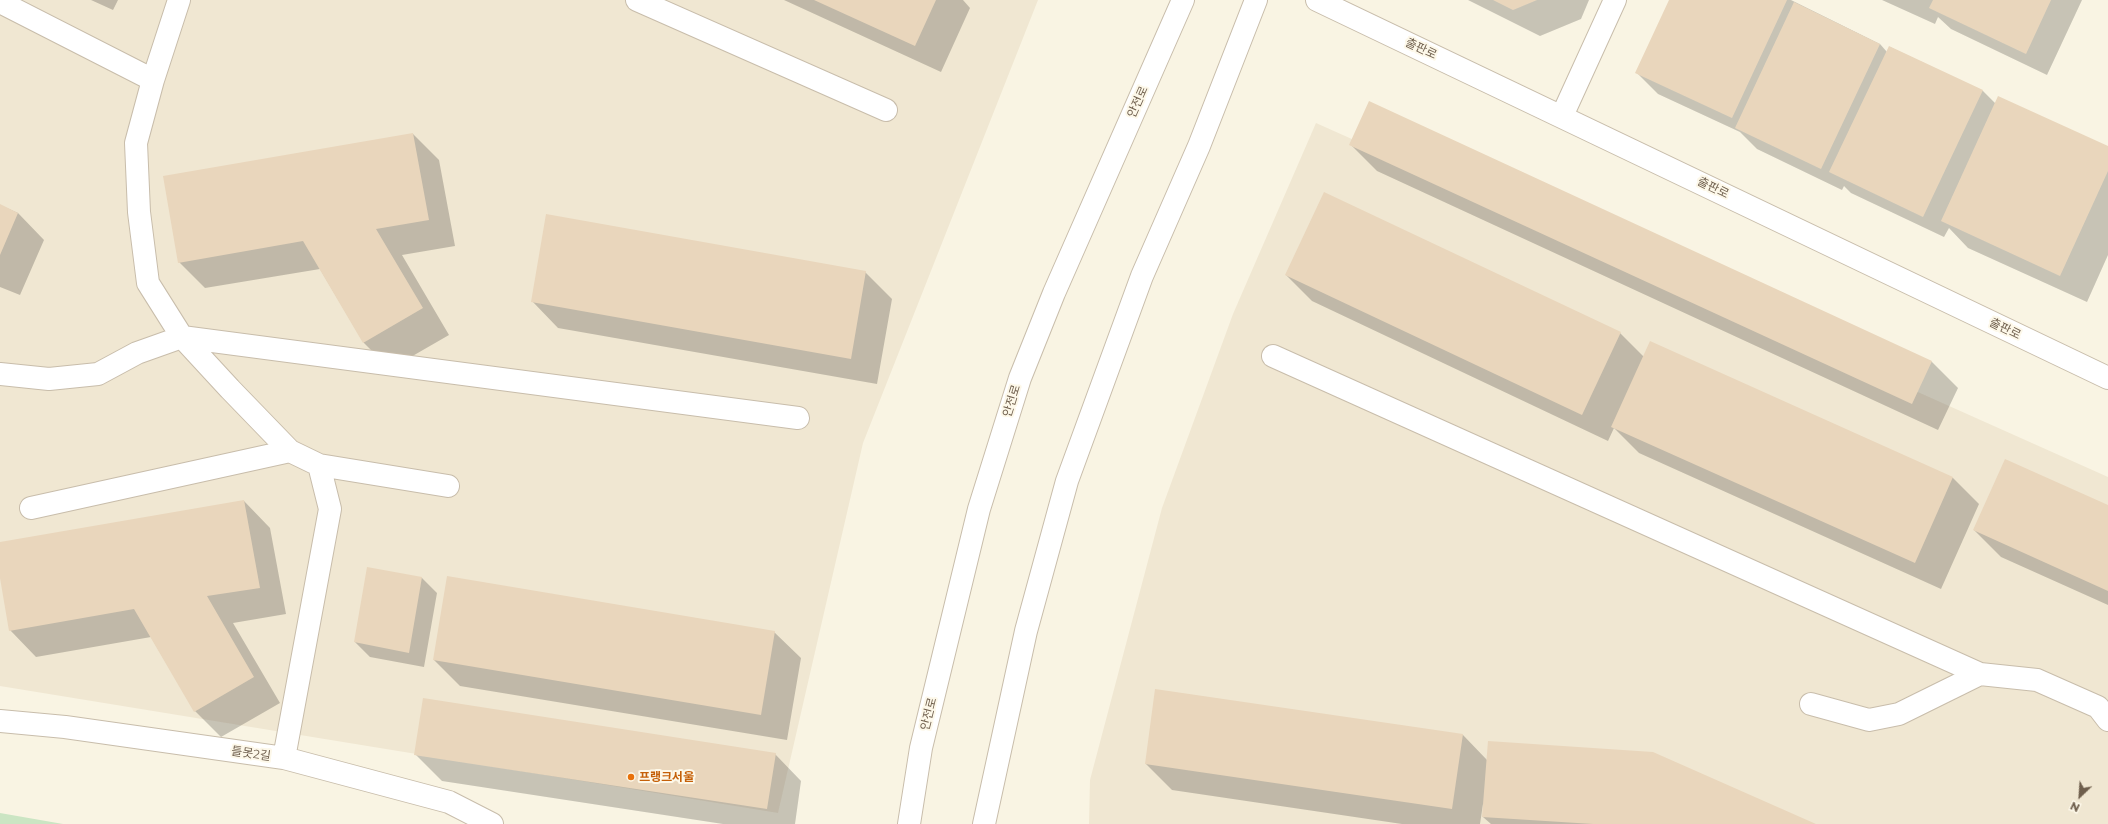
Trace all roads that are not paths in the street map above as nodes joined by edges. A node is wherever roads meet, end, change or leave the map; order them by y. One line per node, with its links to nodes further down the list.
1 (179, 0): 8 (street)
2 (637, 0): 9 (street)
3 (1183, 0): 26 (street, 안전로)
4 (1256, 0): 27 (street)
5 (1317, 0): 10 (street, 출판로)
6 (1615, 0): 10 (street)
7 (0, 2): 8 (street)
8 (153, 80): 11 (street)
9 (886, 110)
10 (1562, 116): 14 (street, 출판로)
11 (182, 337): 13 (street); 15 (street); 16 (street)
12 (1273, 356): 20 (street)
13 (0, 374)
14 (2108, 378)
15 (798, 418)
16 (290, 451): 17 (street); 19 (street)
17 (319, 465): 18 (street); 24 (street)
18 (448, 486)
19 (31, 508)
20 (1980, 674): 21 (street); 22 (street)
21 (1811, 704)
22 (2108, 720)
23 (0, 721): 24 (street, 틀못2길)
24 (284, 758): 25 (street, 틀못2길)
25 (492, 824)
26 (909, 824)
27 (984, 824)

